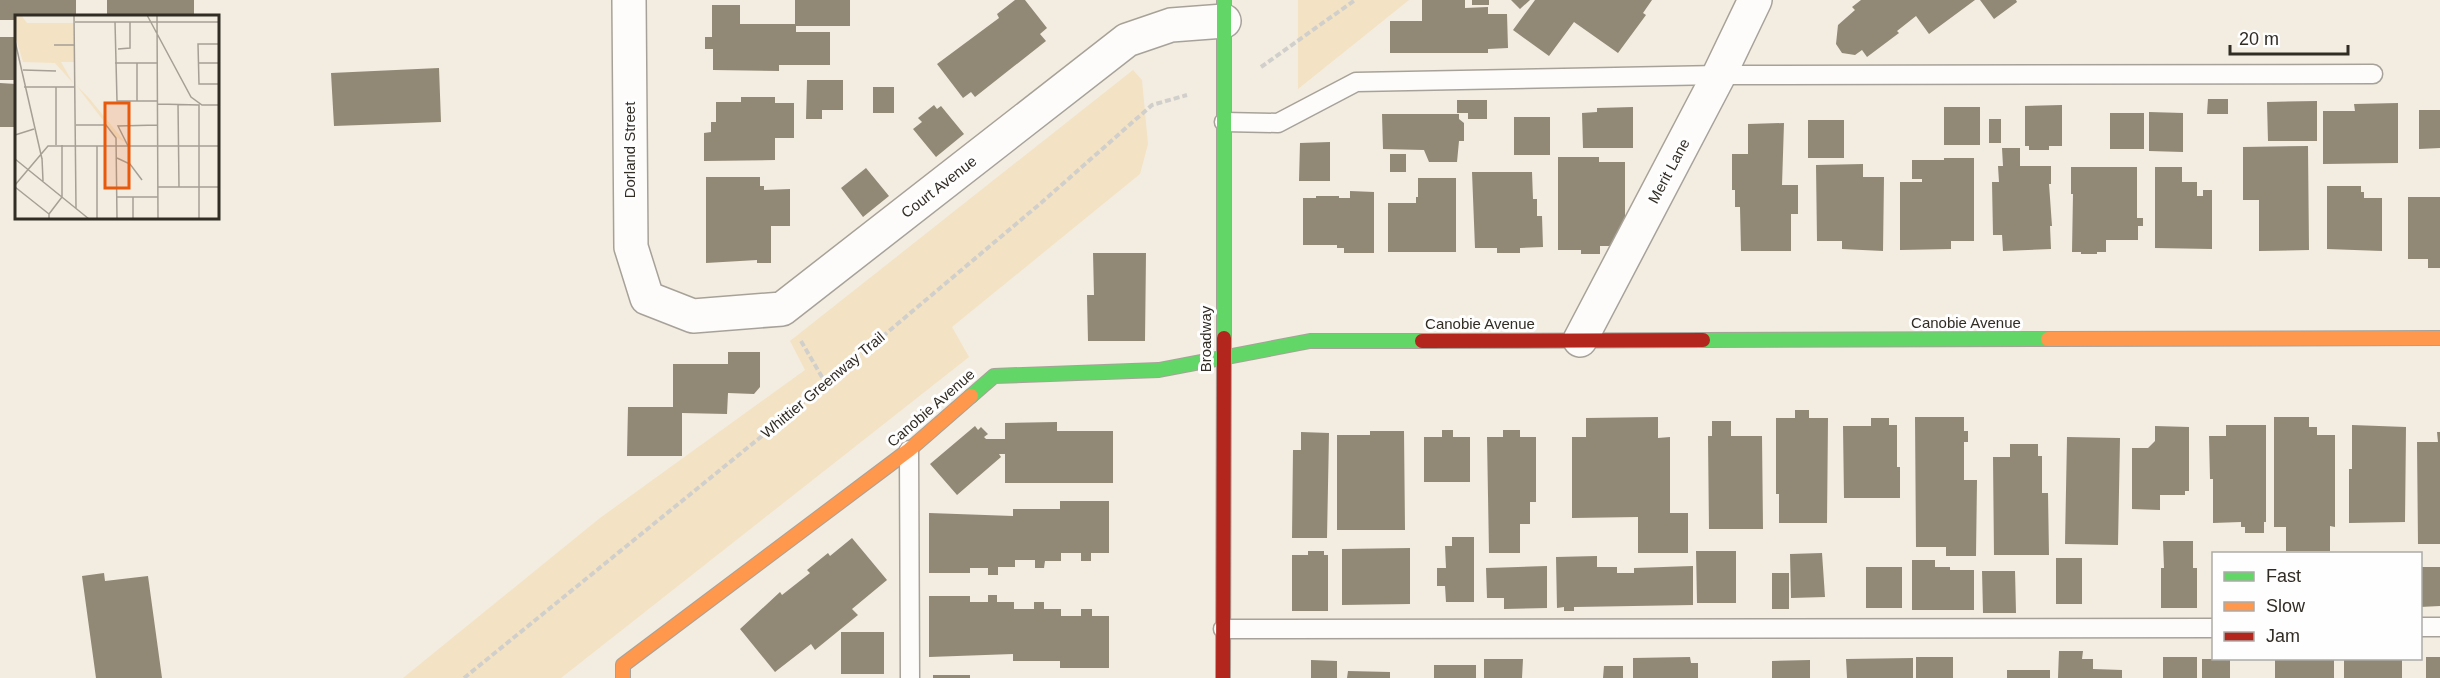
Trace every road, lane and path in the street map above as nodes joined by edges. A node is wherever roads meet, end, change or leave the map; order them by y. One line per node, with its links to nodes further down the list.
1 (629, 0): 10 (street, Dorland Street)
2 (1355, 0): 5 (path)
3 (1755, 0): 7 (street, Merit Lane)
4 (1224, 11): 9 (street, Broadway); 10 (street, Court Avenue)
5 (1259, 68)
6 (2373, 74): 7 (lane)
7 (1719, 75): 9 (lane); 12 (street, Merit Lane)
8 (1182, 97): 14 (path, Whittier Greenway Trail)
9 (1224, 122): 13 (street, Broadway)
10 (782, 309): 14 (path)
11 (2440, 338): 12 (street, Canobie Avenue)
12 (1580, 340): 13 (street, Canobie Avenue)
13 (1223, 357): 15 (street, Canobie Avenue); 19 (street, Broadway)
14 (826, 384): 21 (path, Whittier Greenway Trail)
15 (909, 450): 20 (street, Canobie Avenue); 22 (lane)
16 (2422, 627): 17 (lane)
17 (2440, 627)
18 (2212, 628): 19 (lane)
19 (1223, 629): 23 (street, Broadway)
20 (623, 671)
21 (464, 678)
22 (910, 678)
23 (1223, 678)

